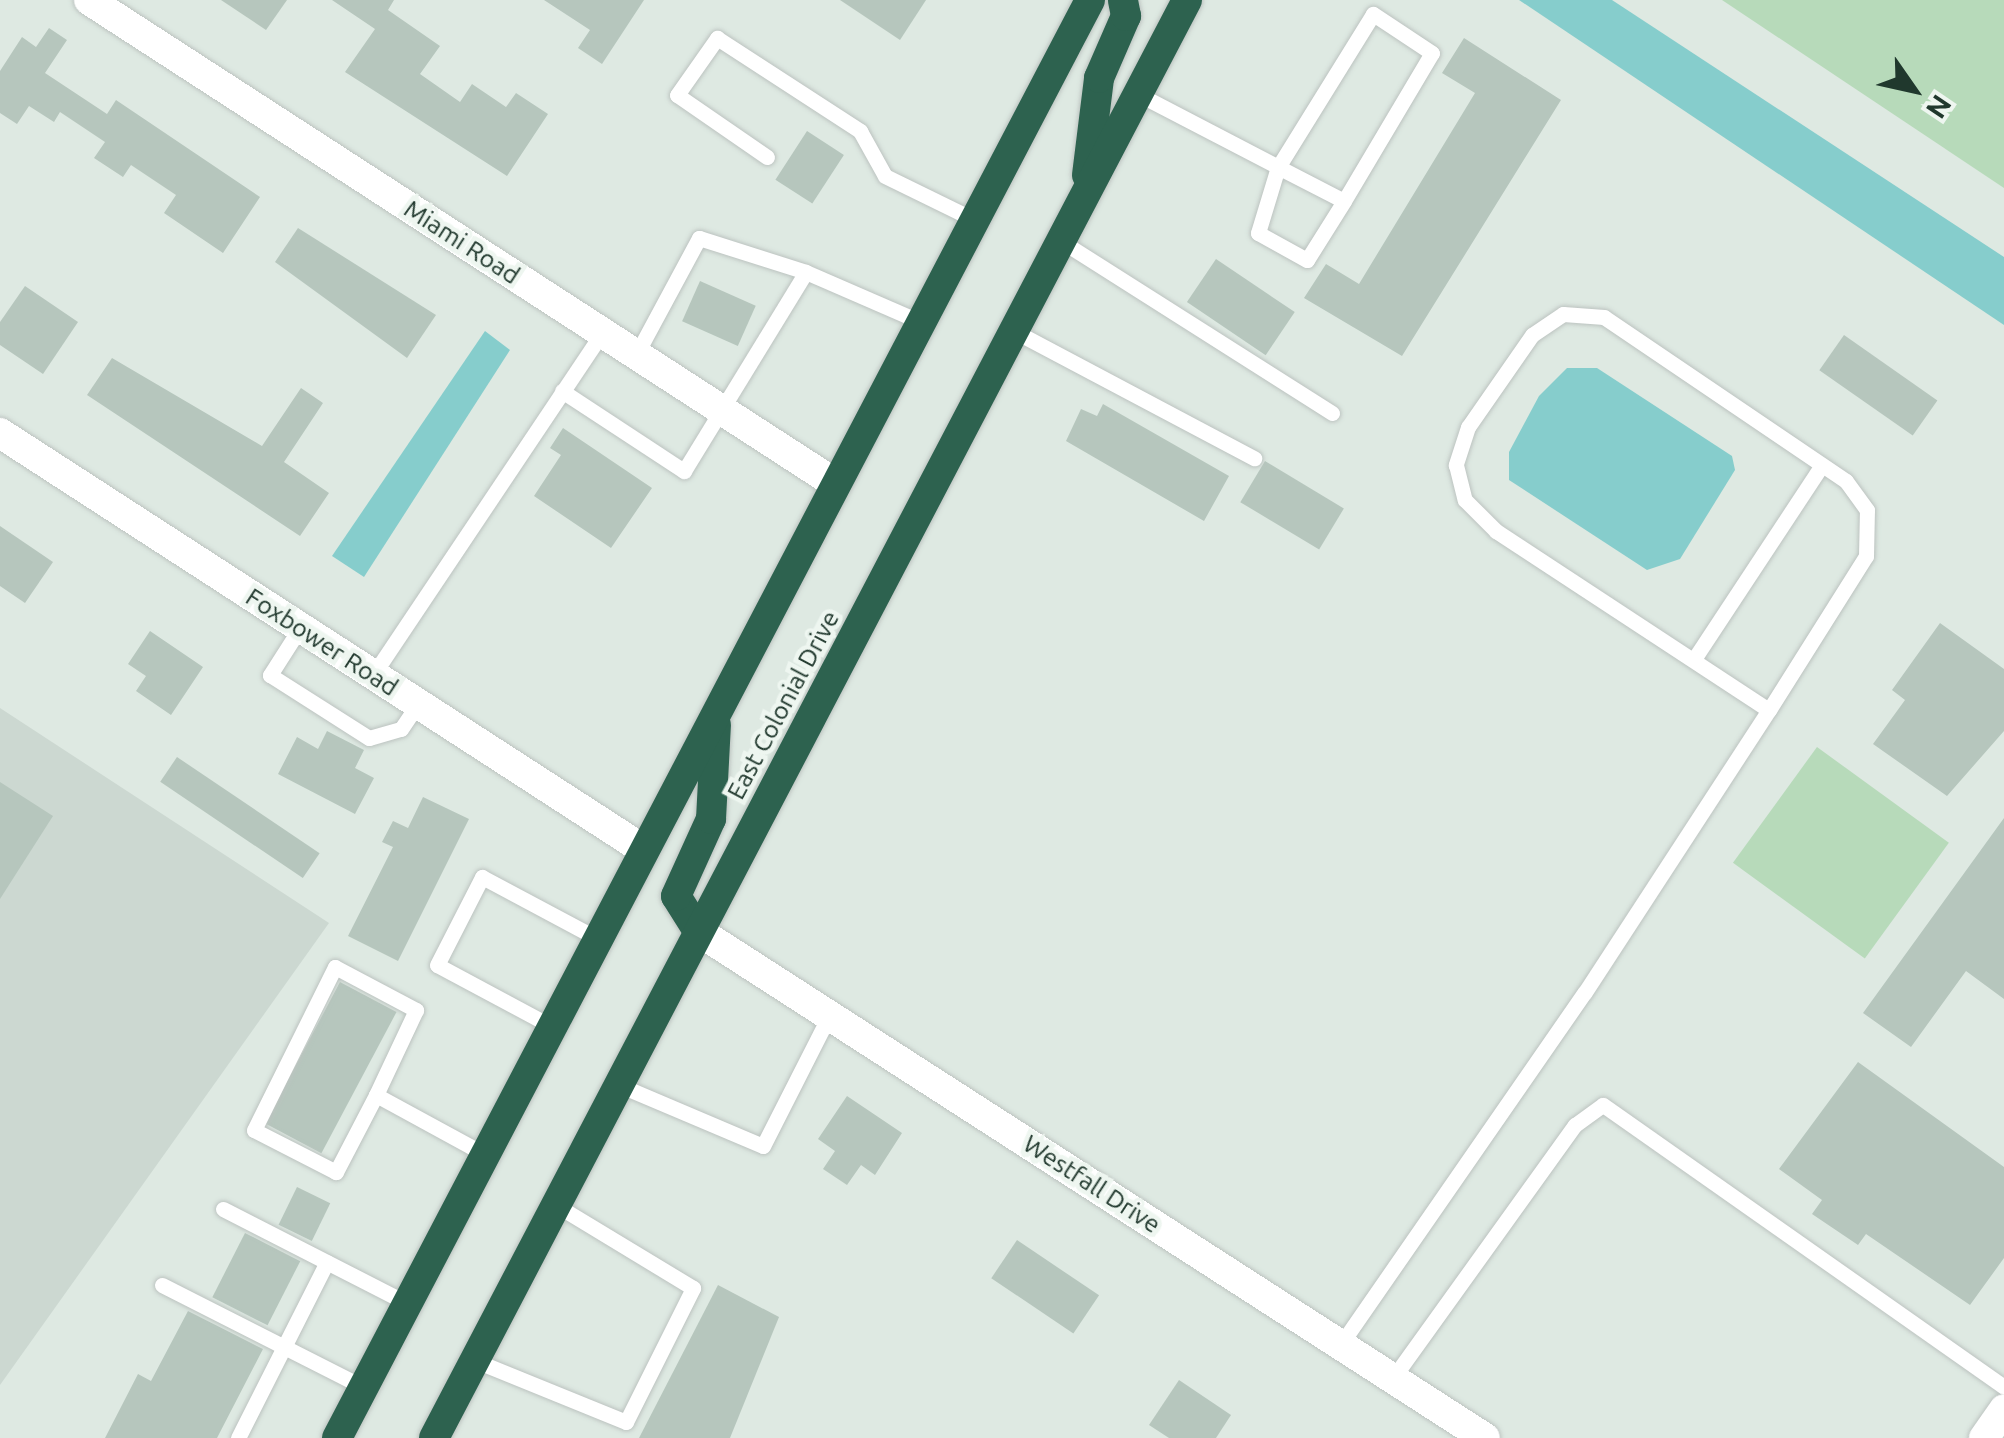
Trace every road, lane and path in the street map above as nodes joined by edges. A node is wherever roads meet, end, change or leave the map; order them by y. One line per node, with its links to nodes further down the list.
1 (89, 0): 15 (street, Miami Road)
2 (1090, 0): 10 (highway)
3 (1122, 0): 8 (highway)
4 (1187, 0): 5 (highway, East Colonial Drive)
5 (1138, 94): 7 (lane); 8 (highway, East Colonial Drive)
6 (767, 157): 10 (lane)
7 (1278, 167): 9 (lane); 9 (lane); 9 (lane)
8 (1084, 198): 11 (highway, East Colonial Drive)
9 (1344, 201)
10 (974, 220): 13 (highway)
11 (1061, 241): 14 (highway, East Colonial Drive); 19 (lane)
12 (806, 272): 13 (lane); 16 (lane); 18 (lane)
13 (921, 322): 23 (highway)
14 (1014, 331): 21 (lane); 31 (highway, East Colonial Drive)
15 (602, 332): 16 (street, Miami Road); 17 (lane)
16 (636, 355): 18 (street, Miami Road)
17 (562, 391): 18 (lane); 26 (lane)
18 (722, 410): 23 (street, Miami Road)
19 (1332, 413)
20 (0, 434): 24 (street, Foxbower Road)
21 (1254, 458)
22 (1822, 466): 25 (lane); 25 (lane); 28 (lane)
23 (836, 484): 29 (highway)
24 (300, 628): 26 (street, Foxbower Road); 27 (lane)
25 (1694, 659): 28 (lane)
26 (373, 675): 27 (street, Foxbower Road)
27 (418, 704): 30 (street, Foxbower Road)
28 (1769, 710): 43 (lane)
29 (716, 712): 30 (highway); 31 (highway)
30 (644, 850): 32 (highway)
31 (698, 931): 33 (street, Westfall Drive); 35 (highway, East Colonial Drive)
32 (598, 938): 34 (highway); 34 (lane)
33 (828, 1016): 35 (lane); 43 (street, Westfall Drive)
34 (552, 1026): 37 (highway)
35 (619, 1085): 38 (highway, East Colonial Drive)
36 (376, 1095): 36 (lane); 37 (lane)
37 (484, 1154): 42 (highway)
38 (556, 1205): 45 (highway, East Colonial Drive); 45 (lane)
39 (223, 1209): 40 (lane)
40 (327, 1262): 42 (lane); 44 (lane)
41 (162, 1285): 44 (lane)
42 (407, 1303): 47 (highway)
43 (1341, 1344): 46 (street, Westfall Drive)
44 (286, 1348): 47 (lane); 50 (lane)
45 (476, 1361): 52 (highway, East Colonial Drive)
46 (1392, 1378): 48 (lane); 53 (street, Westfall Drive)
47 (363, 1387): 51 (highway)
48 (2004, 1388)
49 (2004, 1409): 54 (street)
50 (238, 1438)
51 (337, 1438)
52 (434, 1438)
53 (1485, 1438)
54 (1984, 1438)

